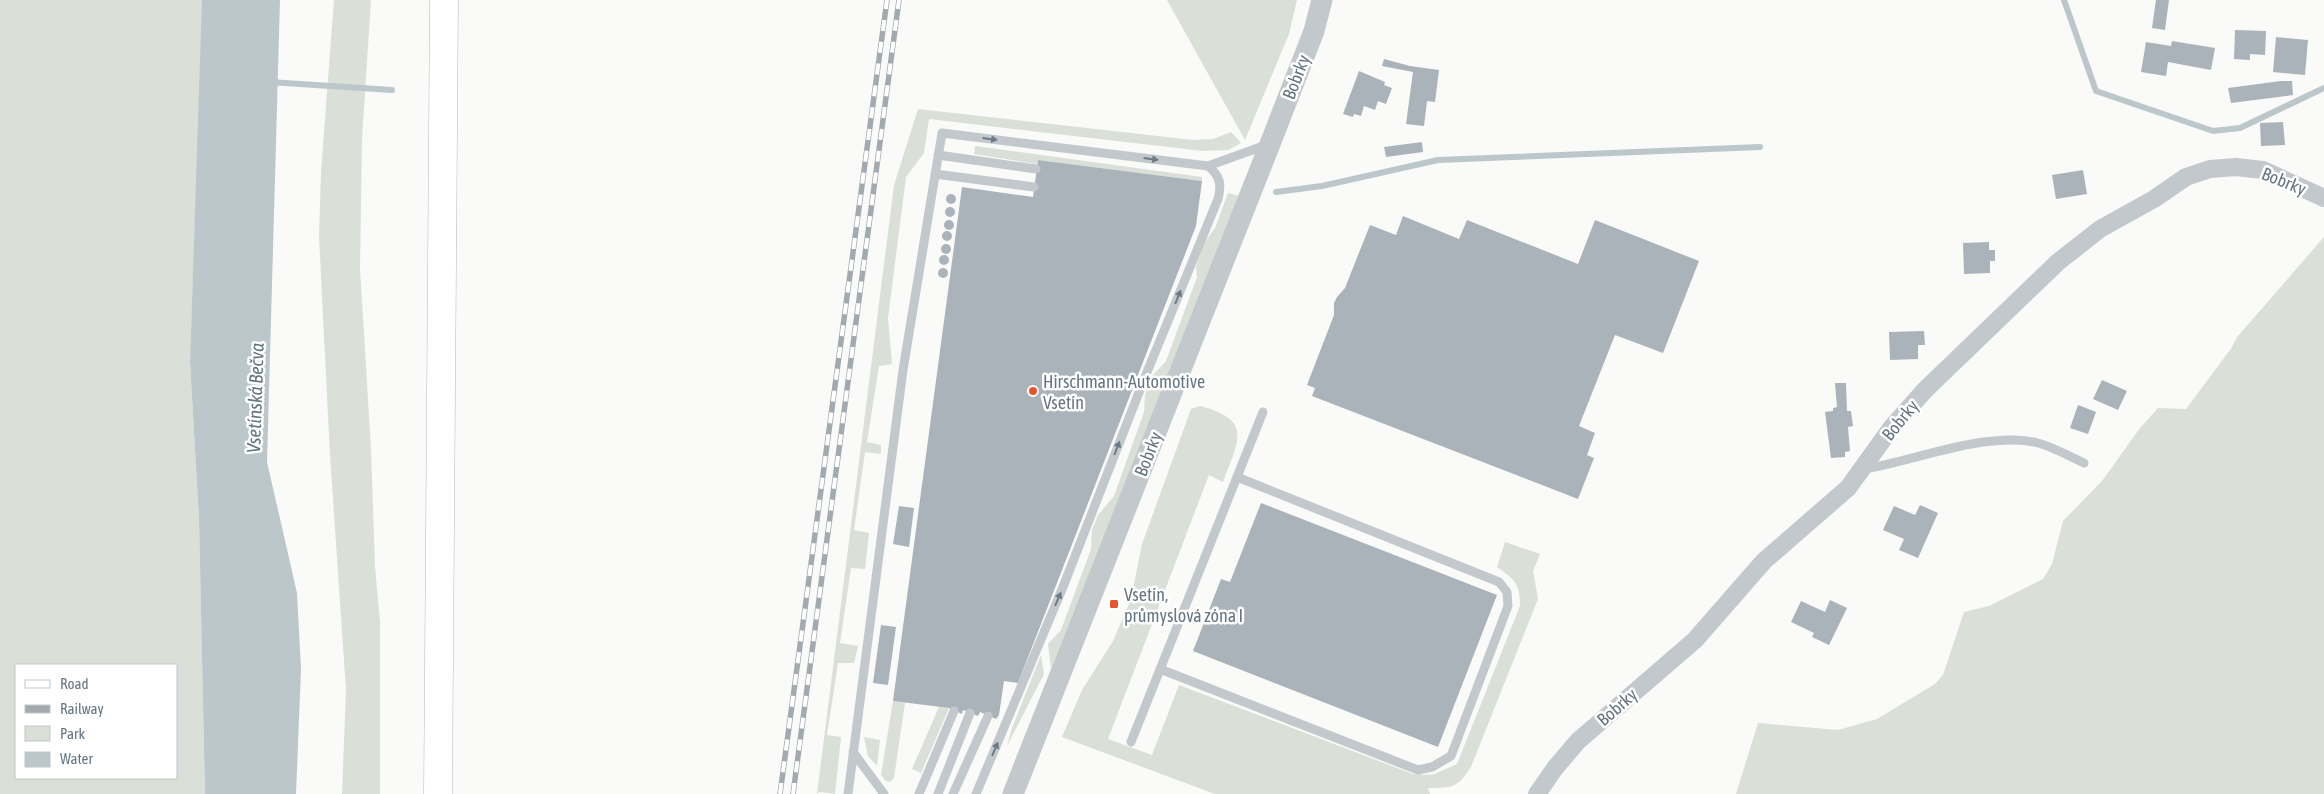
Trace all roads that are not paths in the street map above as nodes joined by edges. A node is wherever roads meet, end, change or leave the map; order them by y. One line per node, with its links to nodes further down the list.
1 (444, 0): 20 (main road)
2 (1322, 0): 3 (street, Bobrky)
3 (1270, 144): 5 (lane); 27 (street, Bobrky)
4 (938, 155): 5 (lane, one-way to 5); 6 (lane); 7 (lane)
5 (1208, 166): 26 (lane, one-way to 5)
6 (1036, 169)
7 (935, 174): 8 (lane); 19 (lane)
8 (1034, 187)
9 (2324, 198): 12 (street, Bobrky)
10 (1263, 412): 13 (lane)
11 (2084, 463): 12 (lane)
12 (1864, 469): 28 (street, Bobrky)
13 (1237, 477): 14 (lane); 14 (lane)
14 (1160, 669): 18 (lane)
15 (954, 711): 23 (lane)
16 (970, 713): 24 (lane)
17 (988, 716): 25 (lane)
18 (1131, 742)
19 (853, 752): 21 (lane); 22 (lane)
20 (438, 794)
21 (848, 794)
22 (884, 794)
23 (919, 794)
24 (938, 794)
25 (953, 794)
26 (976, 794)
27 (1013, 794)
28 (1537, 794)

